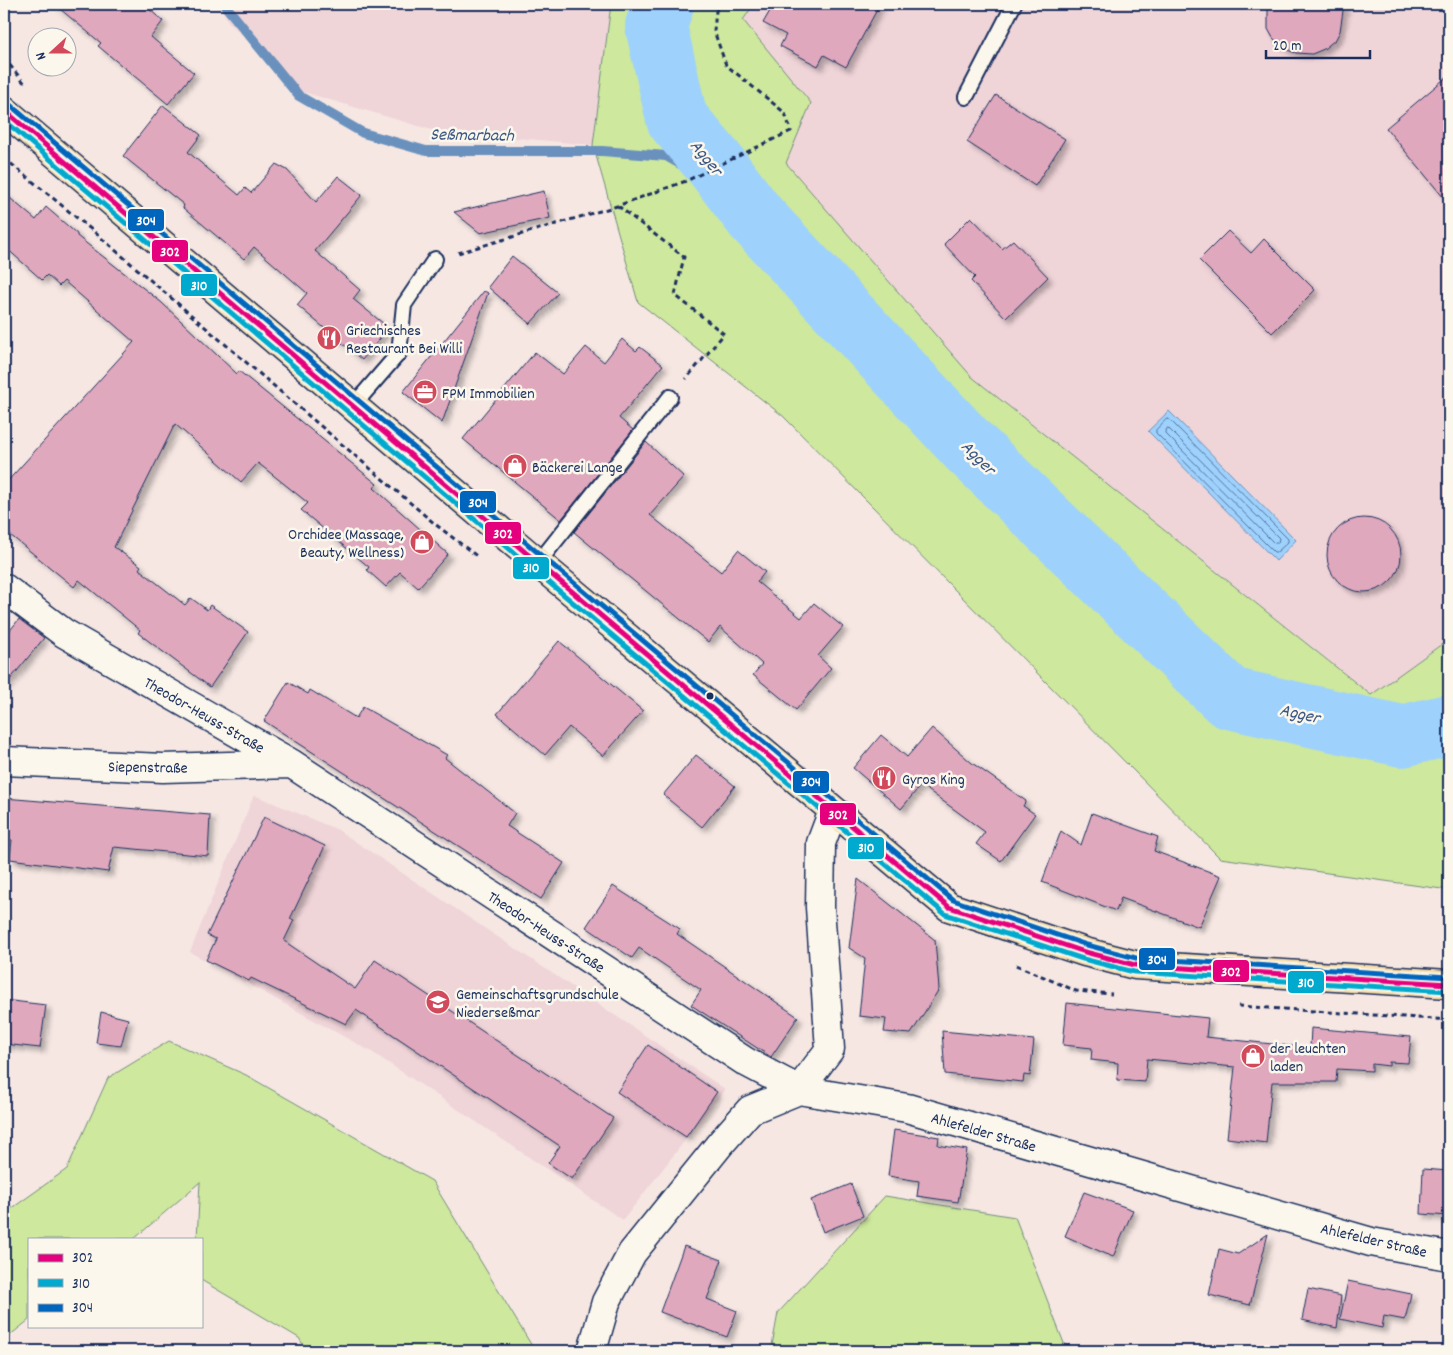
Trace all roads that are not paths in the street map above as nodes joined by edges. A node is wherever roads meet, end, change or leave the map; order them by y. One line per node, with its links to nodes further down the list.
1 (1014, 4): 2 (lane)
2 (966, 97)
3 (4, 110): 6 (main road)
4 (436, 259): 6 (lane)
5 (670, 397): 7 (lane)
6 (353, 406): 7 (main road)
7 (538, 563): 11 (main road)
8 (4, 588): 10 (street, Theodor-Heuss-Straße)
9 (4, 761): 10 (street, Siepenstraße)
10 (292, 764): 13 (street, Theodor-Heuss-Straße)
11 (833, 811): 12 (main road); 13 (street)
12 (1449, 984)
13 (799, 1090): 14 (street, Ahlefelder Straße); 15 (street)
14 (1449, 1256)
15 (592, 1351)

